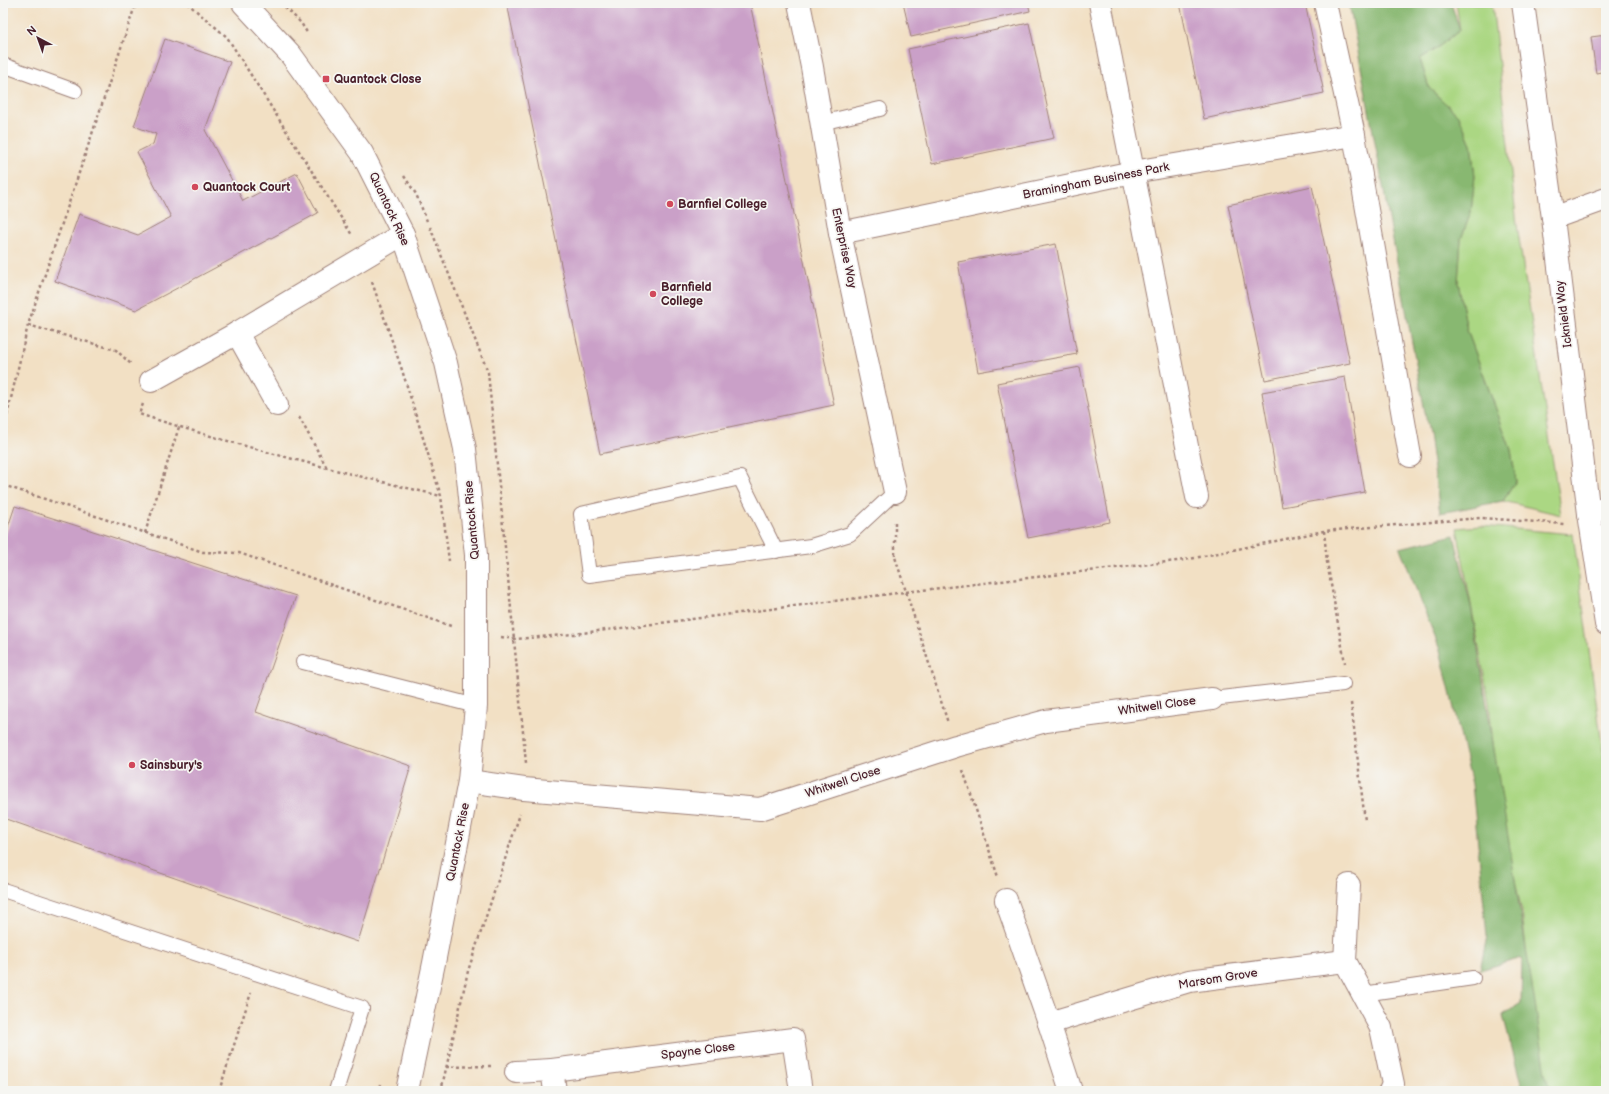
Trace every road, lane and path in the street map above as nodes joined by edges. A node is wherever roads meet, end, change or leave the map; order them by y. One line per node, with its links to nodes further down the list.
1 (136, 3): 19 (path)
2 (187, 3): 18 (path)
3 (243, 3): 16 (street, Quantock Rise)
4 (799, 3): 11 (street, Enterprise Way)
5 (1100, 3): 13 (street)
6 (1325, 3): 12 (street)
7 (1522, 3): 15 (street, Icknield Way)
8 (3, 65): 9 (lane)
9 (75, 91)
10 (880, 109): 11 (lane)
11 (821, 123): 17 (street, Enterprise Way)
12 (1354, 135): 13 (street, Bramingham Business Park); 25 (street)
13 (1133, 172): 17 (street, Bramingham Business Park); 30 (street)
14 (1606, 199): 15 (street)
15 (1553, 218): 31 (street, Icknield Way)
16 (403, 234): 18 (street); 40 (street, Quantock Rise)
17 (840, 234): 28 (street, Enterprise Way)
18 (362, 258): 20 (street); 29 (path)
19 (28, 324): 21 (path); 24 (path)
20 (237, 333): 21 (street); 22 (street)
21 (150, 382): 23 (path)
22 (277, 404): 26 (path)
23 (179, 427): 26 (path); 32 (path)
24 (3, 433)
25 (1410, 456)
26 (328, 469): 29 (path)
27 (3, 484): 32 (path)
28 (895, 492): 33 (lane); 35 (path)
29 (441, 496): 34 (path)
30 (1198, 496)
31 (1598, 510): 35 (path); 37 (street, Icknield Way)
32 (145, 533): 38 (path)
33 (776, 551): 33 (lane)
34 (449, 565)
35 (905, 592): 40 (path); 45 (path)
36 (450, 618): 38 (path)
37 (1606, 624)
38 (450, 625): 39 (path); 40 (path)
39 (451, 632)
40 (476, 634): 44 (street, Quantock Rise)
41 (303, 662): 44 (lane)
42 (1343, 684): 43 (lane)
43 (1212, 699): 45 (street, Whitwell Close)
44 (476, 706): 46 (street, Quantock Rise)
45 (956, 746): 46 (street, Whitwell Close); 50 (path)
46 (469, 781): 63 (street, Quantock Rise)
47 (522, 808): 56 (path)
48 (1349, 885): 51 (street)
49 (3, 890): 52 (lane)
50 (1006, 900): 55 (street)
51 (1345, 961): 54 (street); 55 (street, Marsom Grove)
52 (257, 973): 60 (path); 61 (lane)
53 (1474, 978): 54 (lane)
54 (1363, 994): 68 (street)
55 (1049, 1023): 67 (street)
56 (446, 1067): 58 (path); 64 (path)
57 (552, 1070): 58 (street, Spayne Close); 65 (street); 66 (street, Spayne Close)
58 (516, 1072)
59 (381, 1084): 62 (path)
60 (219, 1091)
61 (336, 1091)
62 (379, 1091)
63 (407, 1091)
64 (440, 1091)
65 (555, 1091)
66 (801, 1091)
67 (1071, 1091)
68 (1390, 1091)

